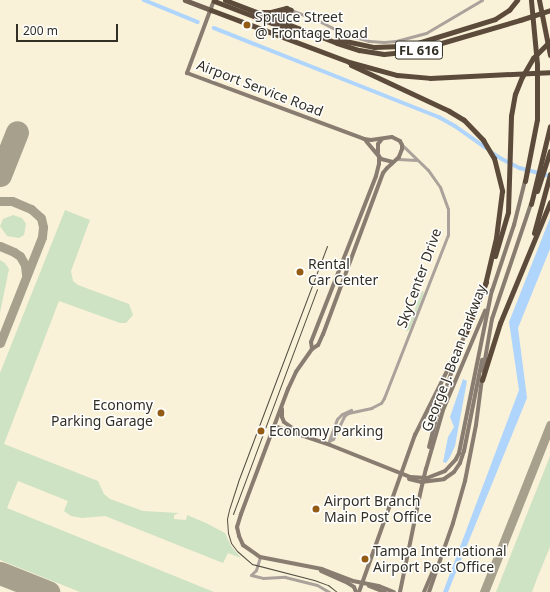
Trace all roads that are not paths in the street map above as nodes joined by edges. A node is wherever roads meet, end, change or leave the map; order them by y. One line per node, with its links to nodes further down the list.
1 (185, 0): 8 (main road, FL 616)
2 (225, 0): 11 (highway, FL 616)
3 (482, 0): 9 (street)
4 (517, 0): 14 (highway)
5 (531, 0): 28 (highway)
6 (539, 0): 17 (highway)
7 (214, 1): 8 (street); 13 (highway)
8 (211, 10): 16 (highway, FL 616); 21 (street, Airport Service Road)
9 (292, 10): 11 (highway); 12 (highway)
10 (550, 10): 14 (highway, FL 616, bridge)
11 (258, 12): 12 (highway, FL 616)
12 (287, 23): 13 (highway, FL 616)
13 (307, 30): 14 (highway, FL 616)
14 (317, 34)
15 (550, 41): 33 (highway, bridge)
16 (326, 54): 18 (highway, FL 616, bridge); 33 (highway)
17 (550, 55)
18 (550, 72)
19 (550, 126): 29 (highway)
20 (384, 138): 21 (street, Airport Service Road); 22 (street); 24 (street)
21 (364, 139): 24 (street, Airport Service Road)
22 (402, 145): 25 (street); 26 (street, SkyCenter Drive)
23 (550, 151): 29 (highway)
24 (378, 155): 25 (street); 37 (street)
25 (395, 160): 26 (street); 37 (street)
26 (416, 160): 42 (street, SkyCenter Drive)
27 (550, 174): 32 (highway)
28 (525, 181): 34 (street, George J. Bean Parkway)
29 (538, 183): 31 (highway)
30 (550, 202): 32 (highway)
31 (531, 204): 35 (street, George J. Bean Parkway)
32 (526, 258): 38 (highway)
33 (485, 284): 36 (highway)
34 (492, 290): 43 (street, George J. Bean Parkway); 44 (street)
35 (489, 334): 38 (street, George J. Bean Parkway); 44 (street)
36 (465, 335): 43 (street); 44 (street)
37 (312, 349): 39 (street)
38 (482, 380): 45 (street, George J. Bean Parkway)
39 (282, 405): 40 (street); 41 (street)
40 (274, 426): 41 (street); 46 (street)
41 (306, 436): 42 (street)
42 (329, 443): 44 (street)
43 (426, 469): 54 (street, George J. Bean Parkway, bridge)
44 (400, 474): 48 (street)
45 (448, 539): 55 (street); 56 (street, George J. Bean Parkway)
46 (260, 557): 47 (street); 49 (street)
47 (316, 568): 48 (street); 50 (street)
48 (362, 583): 51 (street); 52 (street); 53 (street)
49 (329, 592)
50 (356, 592)
51 (359, 592)
52 (385, 592)
53 (394, 592)
54 (400, 592)
55 (424, 592)
56 (429, 592)

